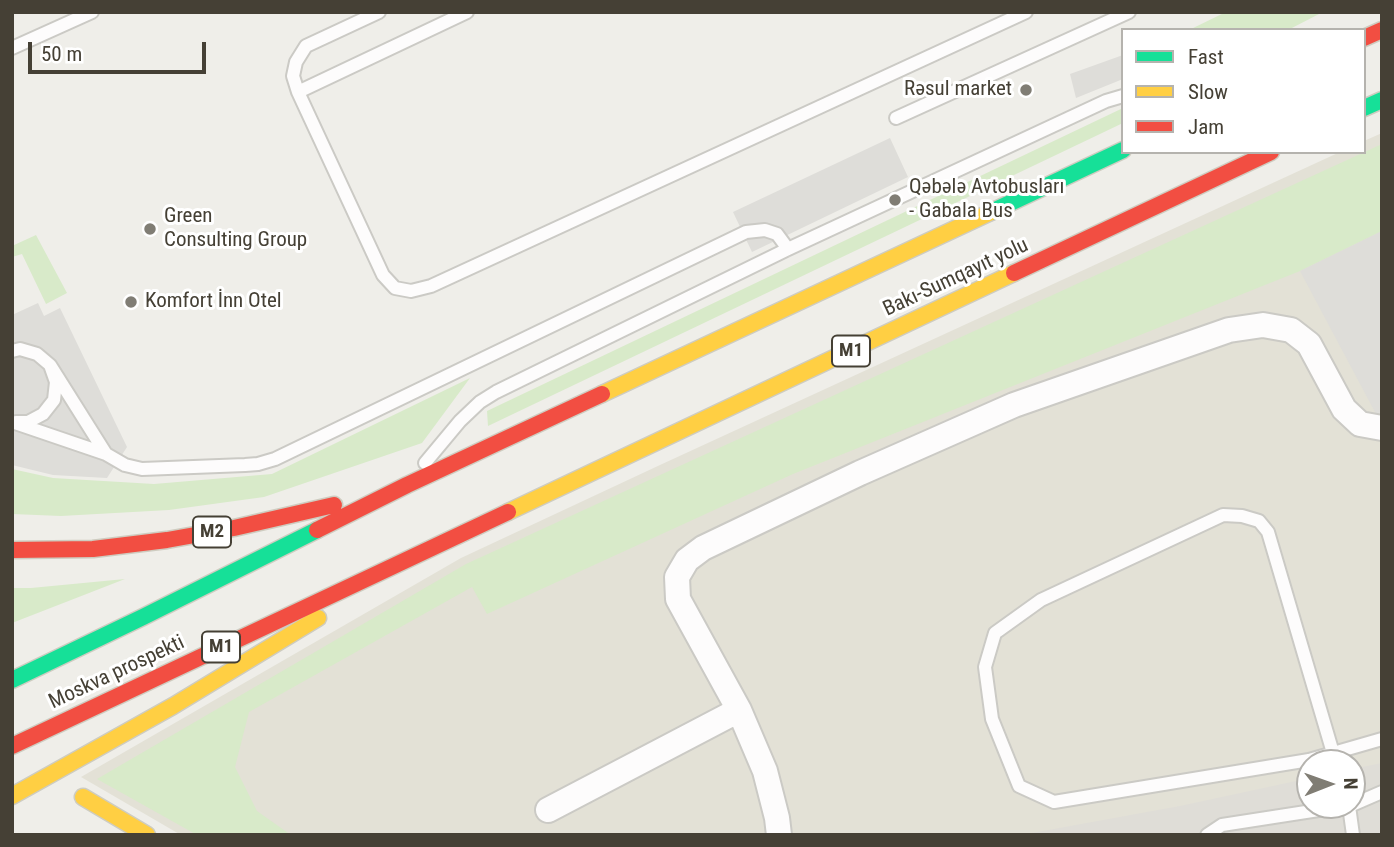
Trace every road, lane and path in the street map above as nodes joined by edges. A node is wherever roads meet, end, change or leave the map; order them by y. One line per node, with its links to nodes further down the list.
1 (92, 12): 8 (lane)
2 (379, 12): 9 (lane)
3 (467, 12): 9 (lane)
4 (1026, 12): 9 (lane)
5 (1129, 12): 13 (lane)
6 (1382, 30): 7 (main road)
7 (1366, 37)
8 (12, 48)
9 (298, 92)
10 (1121, 97): 16 (lane)
11 (1382, 100): 12 (main road)
12 (1366, 107)
13 (895, 118)
14 (1121, 151): 22 (main road)
15 (1267, 154): 24 (main road, Bakı-Sumqayıt yolu / M1)
16 (788, 249): 21 (lane); 22 (lane)
17 (12, 351): 18 (lane)
18 (50, 366): 19 (lane); 21 (lane)
19 (12, 422): 21 (lane)
20 (1382, 428): 28 (street)
21 (106, 454)
22 (407, 485): 23 (main road, M2); 25 (main road, Moskva prospekti)
23 (12, 550)
24 (430, 550): 30 (main road, Moskva prospekti / M1); 33 (main road)
25 (143, 617): 26 (main road); 27 (main road, Moskva prospekti)
26 (52, 644)
27 (12, 680)
28 (739, 710): 35 (street); 38 (street)
29 (1382, 739): 31 (lane)
30 (12, 746)
31 (1347, 749)
32 (1333, 753): 32 (lane)
33 (12, 796)
34 (83, 797): 37 (main road)
35 (548, 810)
36 (1296, 814): 39 (lane)
37 (147, 835)
38 (779, 835)
39 (1207, 835)

